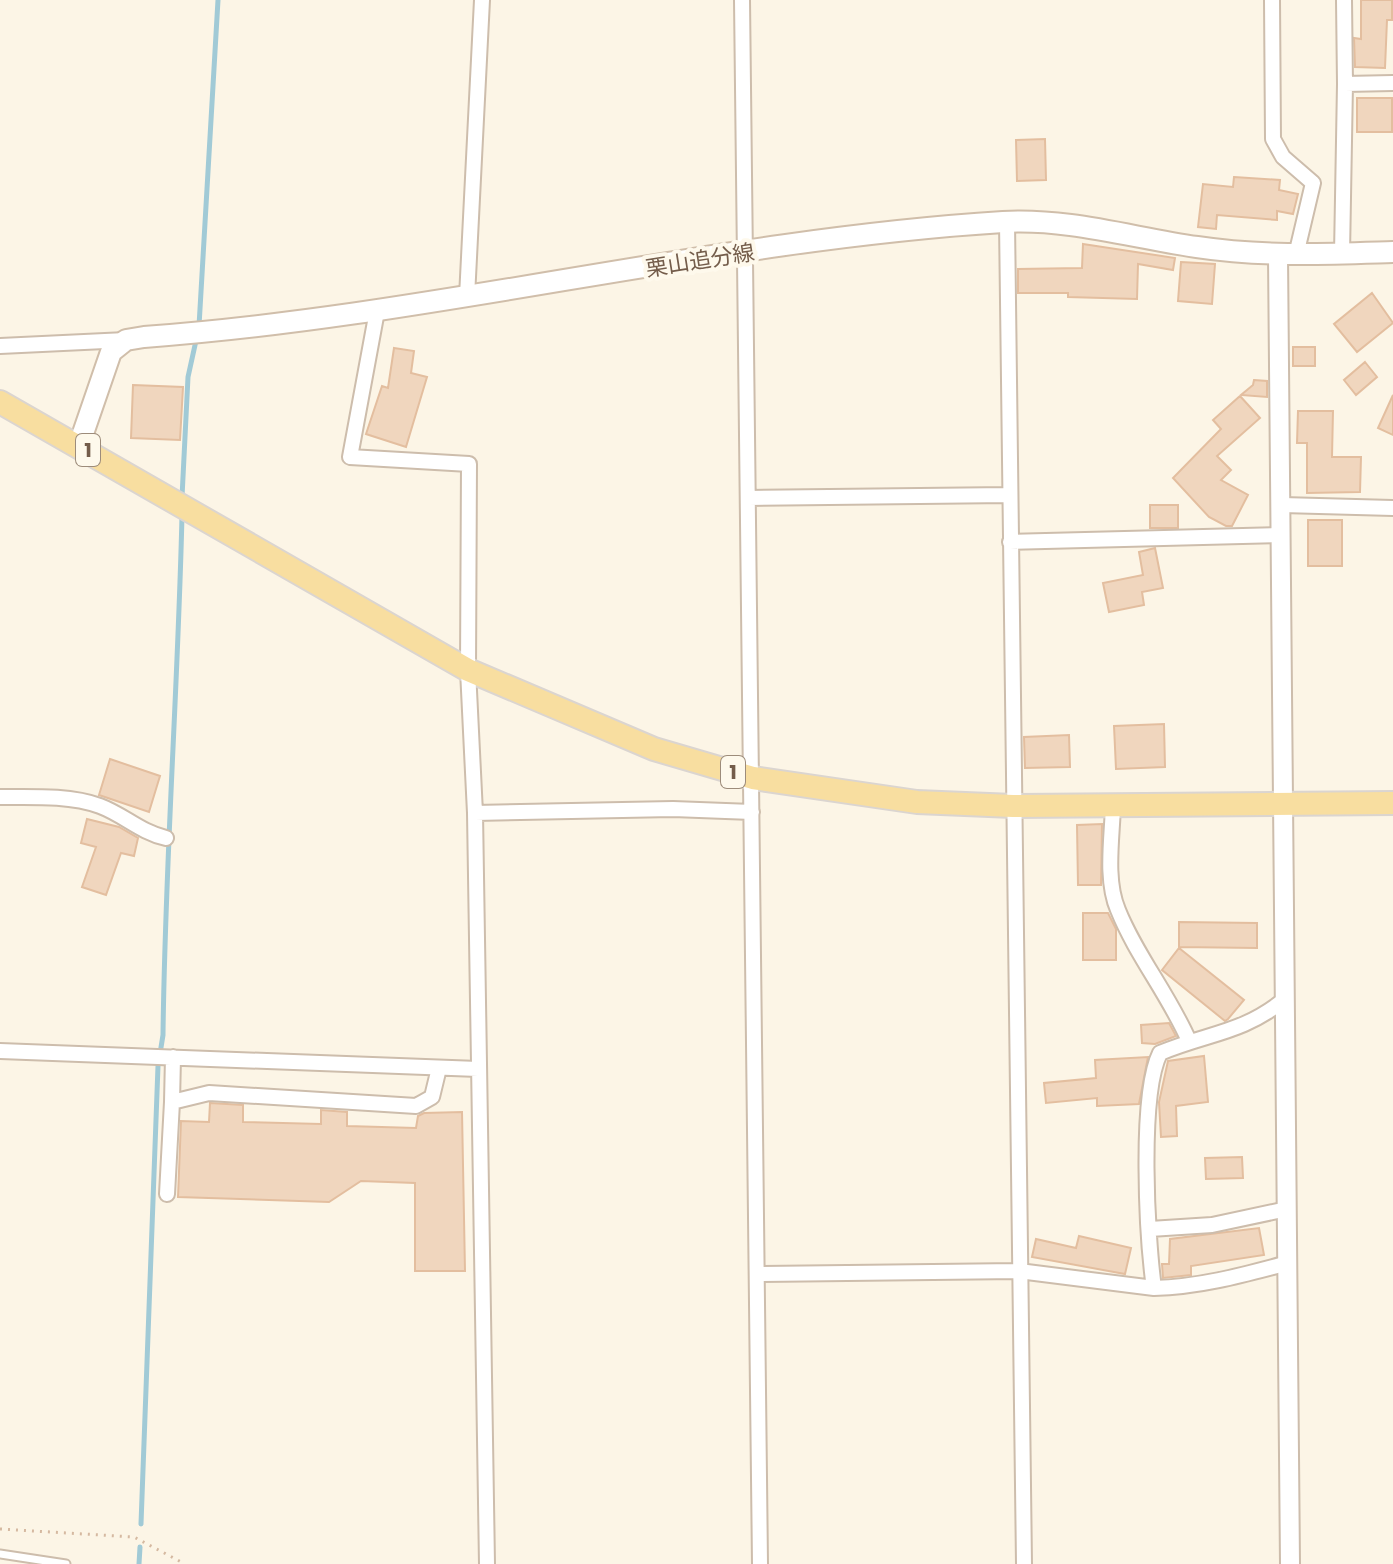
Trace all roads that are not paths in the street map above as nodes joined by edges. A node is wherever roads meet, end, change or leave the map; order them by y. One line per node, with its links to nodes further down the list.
1 (482, 0): 12 (street)
2 (742, 0): 9 (street)
3 (1272, 0): 11 (street)
4 (1344, 0): 6 (street)
5 (1393, 83): 6 (street)
6 (1345, 84): 10 (street)
7 (1007, 222): 9 (main road, 栗山追分線); 11 (main road, 栗山追分線); 18 (street)
8 (1393, 252): 10 (main road, 栗山追分線)
9 (745, 253): 12 (main road, 栗山追分線); 19 (street)
10 (1342, 254): 11 (main road, 栗山追分線)
11 (1287, 256): 20 (street)
12 (467, 297): 13 (main road, 栗山追分線)
13 (377, 311): 14 (main road, 栗山追分線); 24 (street)
14 (126, 340): 15 (street); 17 (main road)
15 (0, 346)
16 (0, 402): 17 (main road, 1)
17 (79, 445): 24 (main road, 1)
18 (1009, 495): 19 (street); 23 (street)
19 (749, 498): 25 (street)
20 (1282, 505): 21 (street); 22 (street)
21 (1393, 508)
22 (1282, 535): 23 (street); 28 (street)
23 (1010, 542): 29 (street)
24 (468, 670): 25 (main road, 1); 32 (street)
25 (753, 778): 29 (main road, 1); 31 (street)
26 (0, 797): 33 (street)
27 (1393, 803): 28 (main road, 1)
28 (1283, 805): 30 (main road, 1); 34 (street)
29 (1013, 806): 30 (main road, 1); 45 (street)
30 (1113, 806): 35 (street)
31 (752, 812): 32 (street); 46 (street)
32 (475, 813): 39 (street)
33 (166, 838)
34 (1285, 999): 35 (street); 42 (street)
35 (1189, 1041): 43 (street)
36 (0, 1051): 37 (street)
37 (173, 1057): 38 (street); 40 (street)
38 (439, 1068): 39 (street); 40 (street)
39 (478, 1069): 50 (street)
40 (172, 1102): 41 (street)
41 (167, 1194)
42 (1287, 1209): 43 (street); 44 (street)
43 (1150, 1229): 47 (street)
44 (1288, 1263): 47 (street); 53 (street)
45 (1019, 1271): 46 (street); 47 (street); 52 (street)
46 (758, 1274): 51 (street)
47 (1154, 1288)
48 (0, 1554): 49 (lane)
49 (66, 1564)
50 (487, 1564)
51 (760, 1564)
52 (1024, 1564)
53 (1290, 1564)

